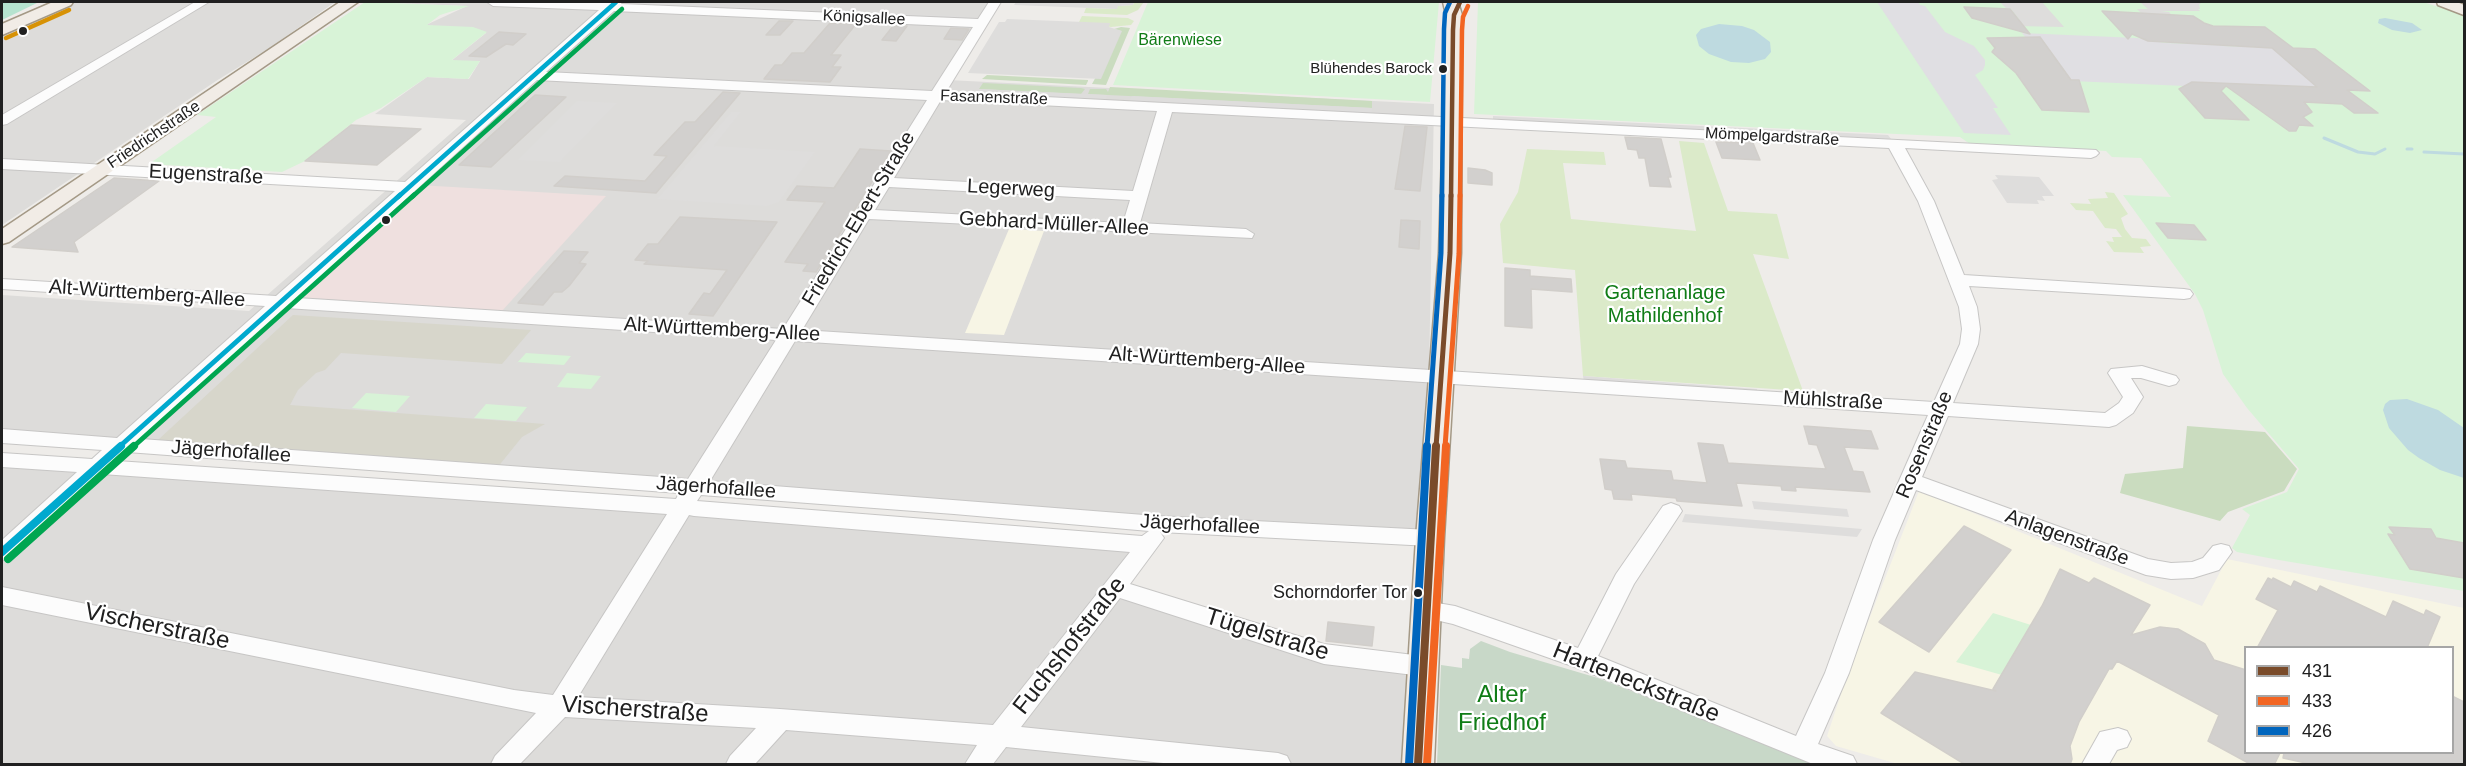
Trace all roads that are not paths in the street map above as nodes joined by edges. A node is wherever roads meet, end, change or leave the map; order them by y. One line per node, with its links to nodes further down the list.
1 (65, 2): 15 (main road)
2 (203, 2): 20 (street)
3 (341, 2): 16 (main road, Friedrichstraße)
4 (350, 2): 16 (main road, Friedrichstraße)
5 (359, 2): 16 (main road, Friedrichstraße)
6 (493, 2): 10 (street, Königsallee)
7 (995, 2): 14 (street, Friedrich-Ebert-Straße)
8 (2444, 2): 13 (main road)
9 (2459, 2): 11 (main road)
10 (613, 4): 14 (street, Königsallee); 17 (street)
11 (2464, 4)
12 (1455, 6): 21 (main road)
13 (2464, 10)
14 (982, 23): 18 (street, Friedrich-Ebert-Straße)
15 (2, 30)
16 (306, 32): 25 (main road, Friedrichstraße)
17 (535, 76): 18 (street, Fasanenstraße); 27 (street)
18 (936, 96): 19 (street, Fasanenstraße); 26 (street, Friedrich-Ebert-Straße)
19 (1166, 106): 21 (street, Fasanenstraße); 28 (street)
20 (2, 121)
21 (1452, 121): 22 (street, Mömpelgardstraße); 38 (main road)
22 (1894, 142): 23 (street, Mömpelgardstraße); 33 (street, Rosenstraße)
23 (2091, 153)
24 (2, 164): 25 (street, Eugenstraße)
25 (103, 169): 27 (street, Eugenstraße); 32 (main road, Friedrichstraße)
26 (882, 182): 28 (street, Legerweg); 29 (street, Friedrich-Ebert-Straße)
27 (411, 187): 36 (street)
28 (1139, 196): 30 (street)
29 (862, 214): 30 (street, Gebhard-Müller-Allee); 37 (street, Friedrich-Ebert-Straße)
30 (1130, 228): 31 (street, Gebhard-Müller-Allee)
31 (1246, 234)
32 (2, 238)
33 (1957, 280): 35 (street); 40 (street, Rosenstraße)
34 (2, 284): 36 (street, Alt-Württemberg-Allee)
35 (2184, 294)
36 (282, 302): 37 (street, Alt-Württemberg-Allee); 42 (street)
37 (789, 334): 38 (street, Alt-Württemberg-Allee); 46 (street, Friedrich-Ebert-Straße)
38 (1442, 378): 40 (street, Mühlstraße); 50 (main road)
39 (2169, 380): 40 (street, Mühlstraße)
40 (1940, 407): 45 (street, Rosenstraße)
41 (2, 436): 42 (street, Jägerhofallee)
42 (121, 444): 44 (street); 46 (street, Jägerhofallee)
43 (2, 460): 44 (street, Jägerhofallee)
44 (93, 468): 47 (street, Jägerhofallee); 51 (street)
45 (1910, 480): 52 (street, Anlagenstraße); 62 (street, Rosenstraße)
46 (696, 487): 47 (street, Friedrich-Ebert-Straße); 49 (street, Jägerhofallee)
47 (683, 507): 49 (street, Jägerhofallee); 58 (street, Friedrich-Ebert-Straße)
48 (1671, 511): 56 (street)
49 (1153, 534): 50 (street, Jägerhofallee); 53 (street, Fuchshofstraße)
50 (1430, 538): 55 (main road)
51 (2, 552)
52 (2222, 552)
53 (1116, 588): 57 (street, Tügelstraße); 60 (street, Fuchshofstraße)
54 (2, 596): 58 (street, Vischerstraße)
55 (1426, 610): 56 (street, Harteneckstraße); 57 (main road)
56 (1584, 660): 62 (street, Harteneckstraße)
57 (1422, 666): 68 (main road)
58 (559, 706): 59 (street, Vischerstraße); 64 (street, Friedrich-Ebert-Straße)
59 (780, 719): 60 (street, Vischerstraße); 65 (street)
60 (999, 736): 63 (street, Vischerstraße); 66 (street, Fuchshofstraße)
61 (2118, 740): 70 (street)
62 (1802, 750): 69 (street, Harteneckstraße)
63 (1155, 758): 67 (street, Vischerstraße)
64 (504, 765)
65 (739, 765)
66 (978, 765)
67 (1278, 765)
68 (1418, 765)
69 (1845, 765)
70 (2095, 765)

